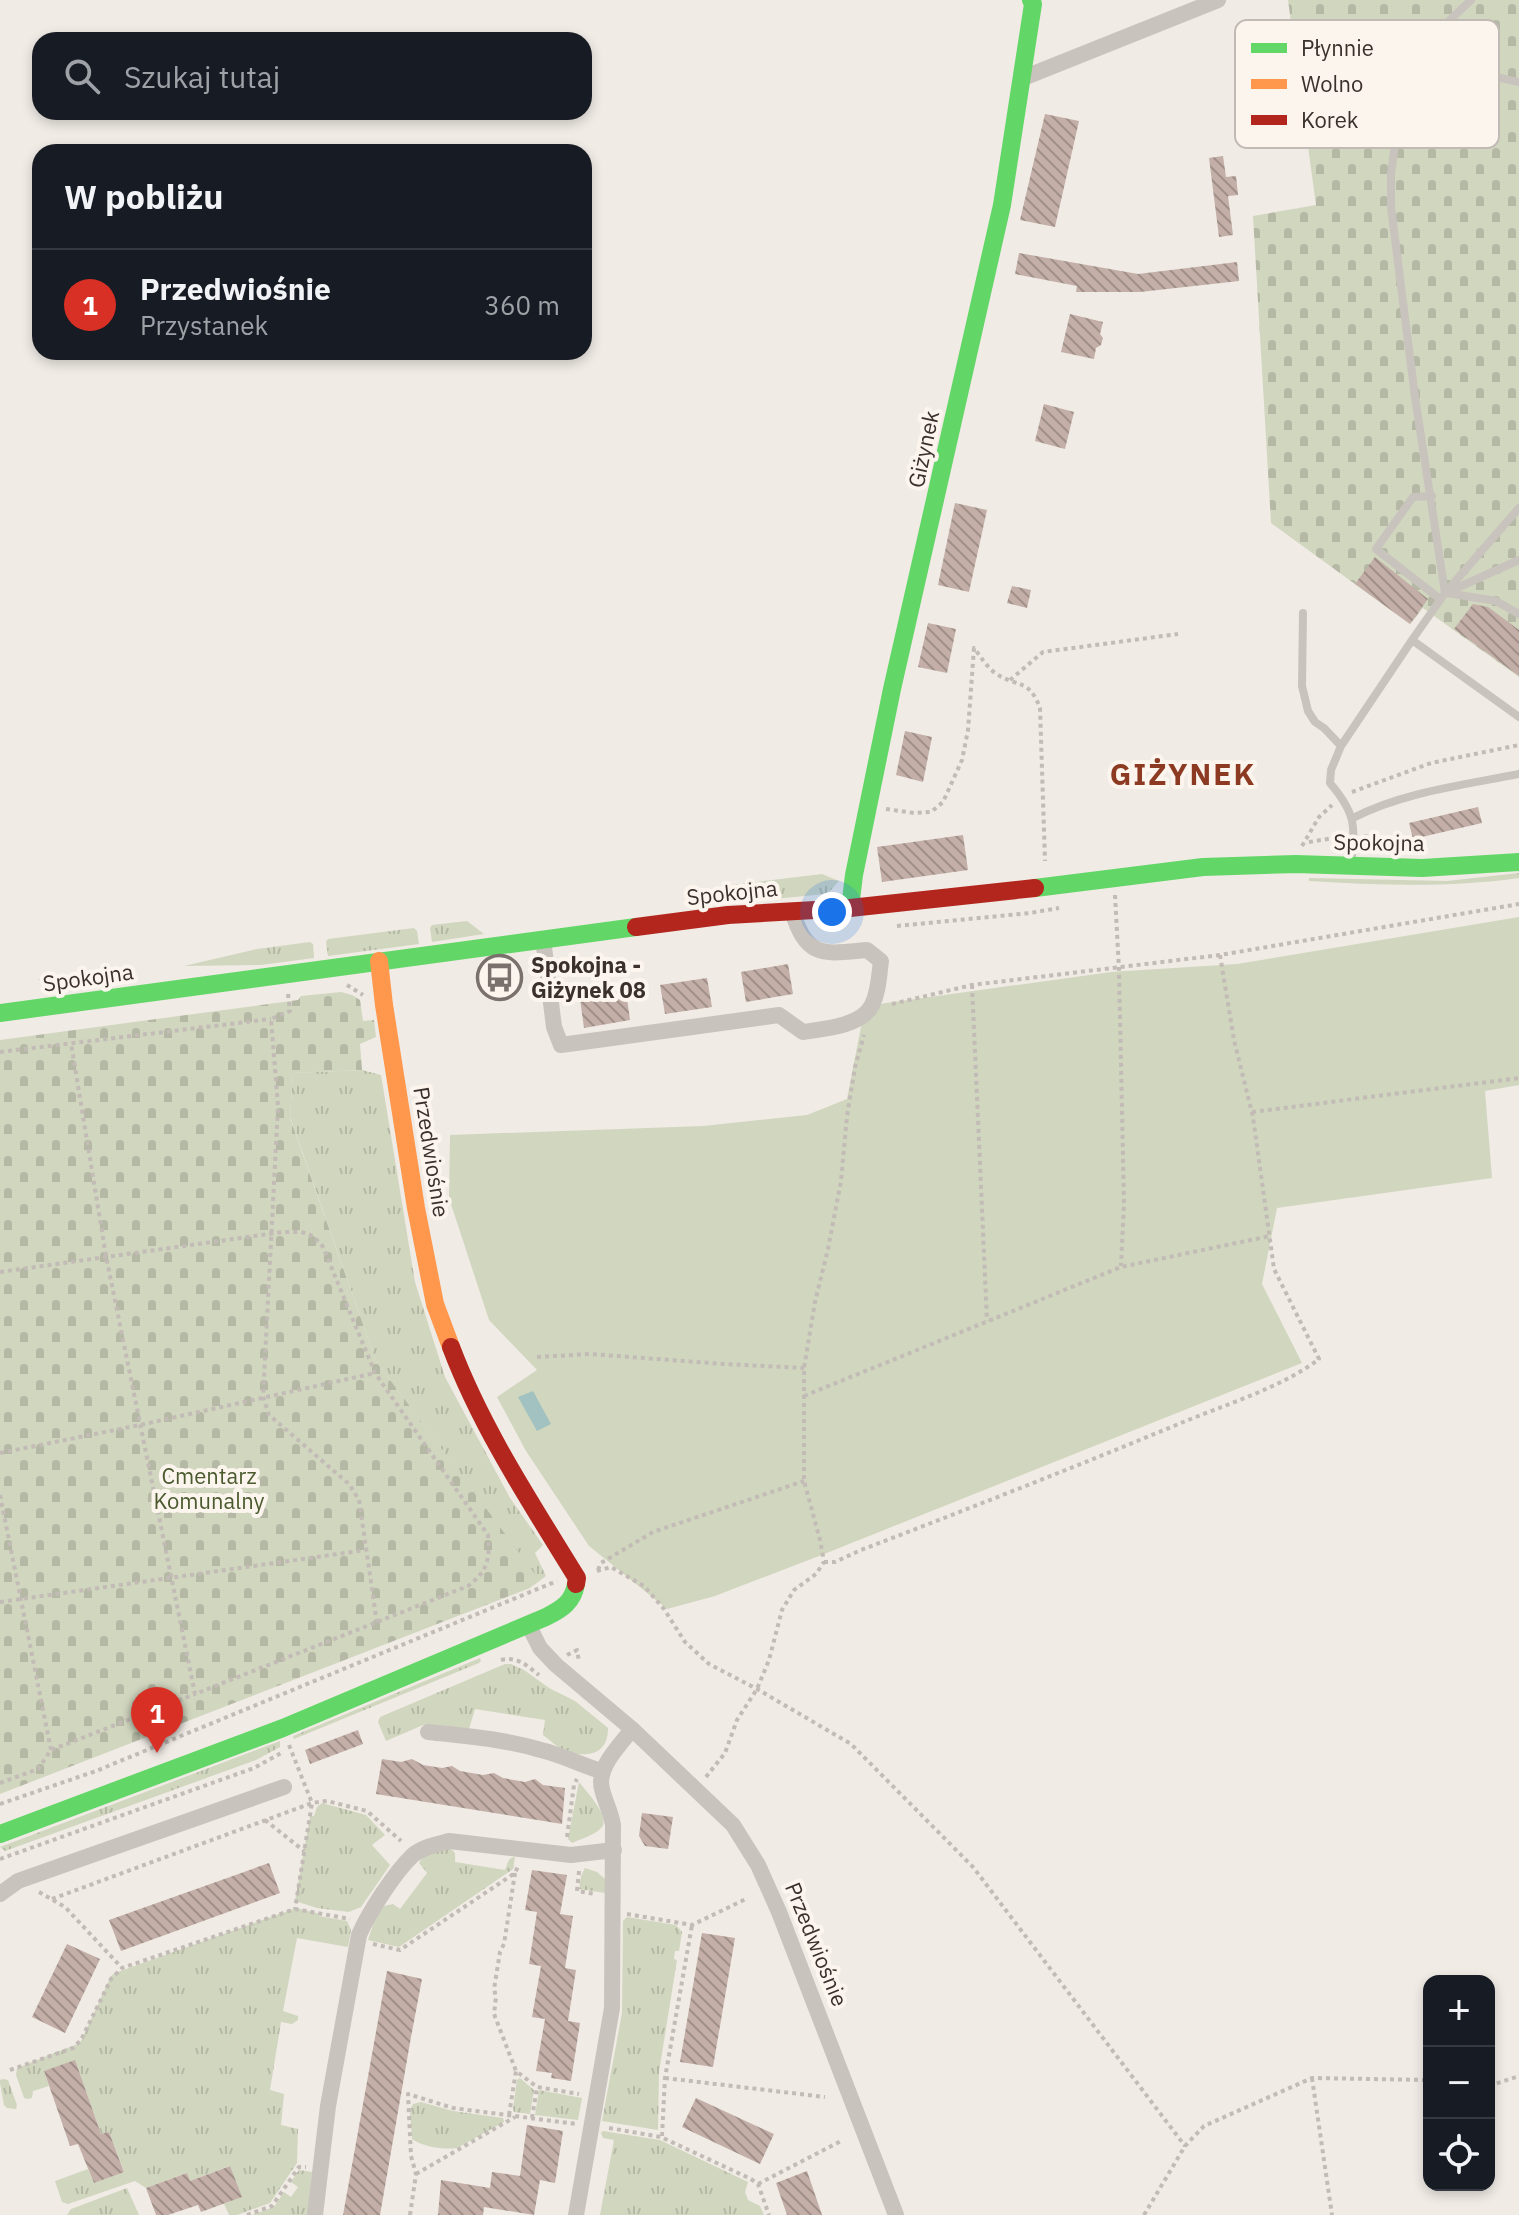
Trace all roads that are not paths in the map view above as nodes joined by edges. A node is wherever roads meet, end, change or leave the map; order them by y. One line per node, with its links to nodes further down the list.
1 (1031, 0): 5 (street, Giżynek)
2 (1218, 0): 5 (street)
3 (1471, 0): 4 (lane)
4 (1450, 20)
5 (1023, 78): 22 (street, Giżynek)
6 (1499, 78): 7 (lane)
7 (1519, 82)
8 (1394, 148): 9 (lane)
9 (1432, 496): 12 (lane); 12 (lane)
10 (1519, 508): 12 (lane)
11 (1519, 560): 12 (lane)
12 (1443, 596): 14 (lane); 15 (lane)
13 (1303, 613): 17 (lane)
14 (1519, 614)
15 (1412, 640): 16 (lane); 17 (lane)
16 (1519, 717)
17 (1341, 746): 19 (lane)
18 (1519, 774): 19 (lane)
19 (1353, 818): 21 (lane)
20 (1519, 862): 21 (street, Spokojna)
21 (1351, 866): 22 (street, Spokojna)
22 (850, 908): 23 (street, Spokojna)
23 (792, 911): 24 (street, Spokojna); 24 (street)
24 (543, 939): 25 (street, Spokojna)
25 (379, 961): 26 (street, Spokojna); 27 (street, Przedwiośnie)
26 (0, 1013)
27 (528, 1624): 28 (street, Przedwiośnie); 32 (street)
28 (632, 1729): 30 (street); 37 (street, Przedwiośnie)
29 (428, 1732): 30 (street)
30 (601, 1771): 33 (street)
31 (284, 1787): 34 (street)
32 (0, 1834)
33 (614, 1850): 35 (street); 36 (street)
34 (0, 1894)
35 (315, 2215)
36 (576, 2215)
37 (896, 2215)

